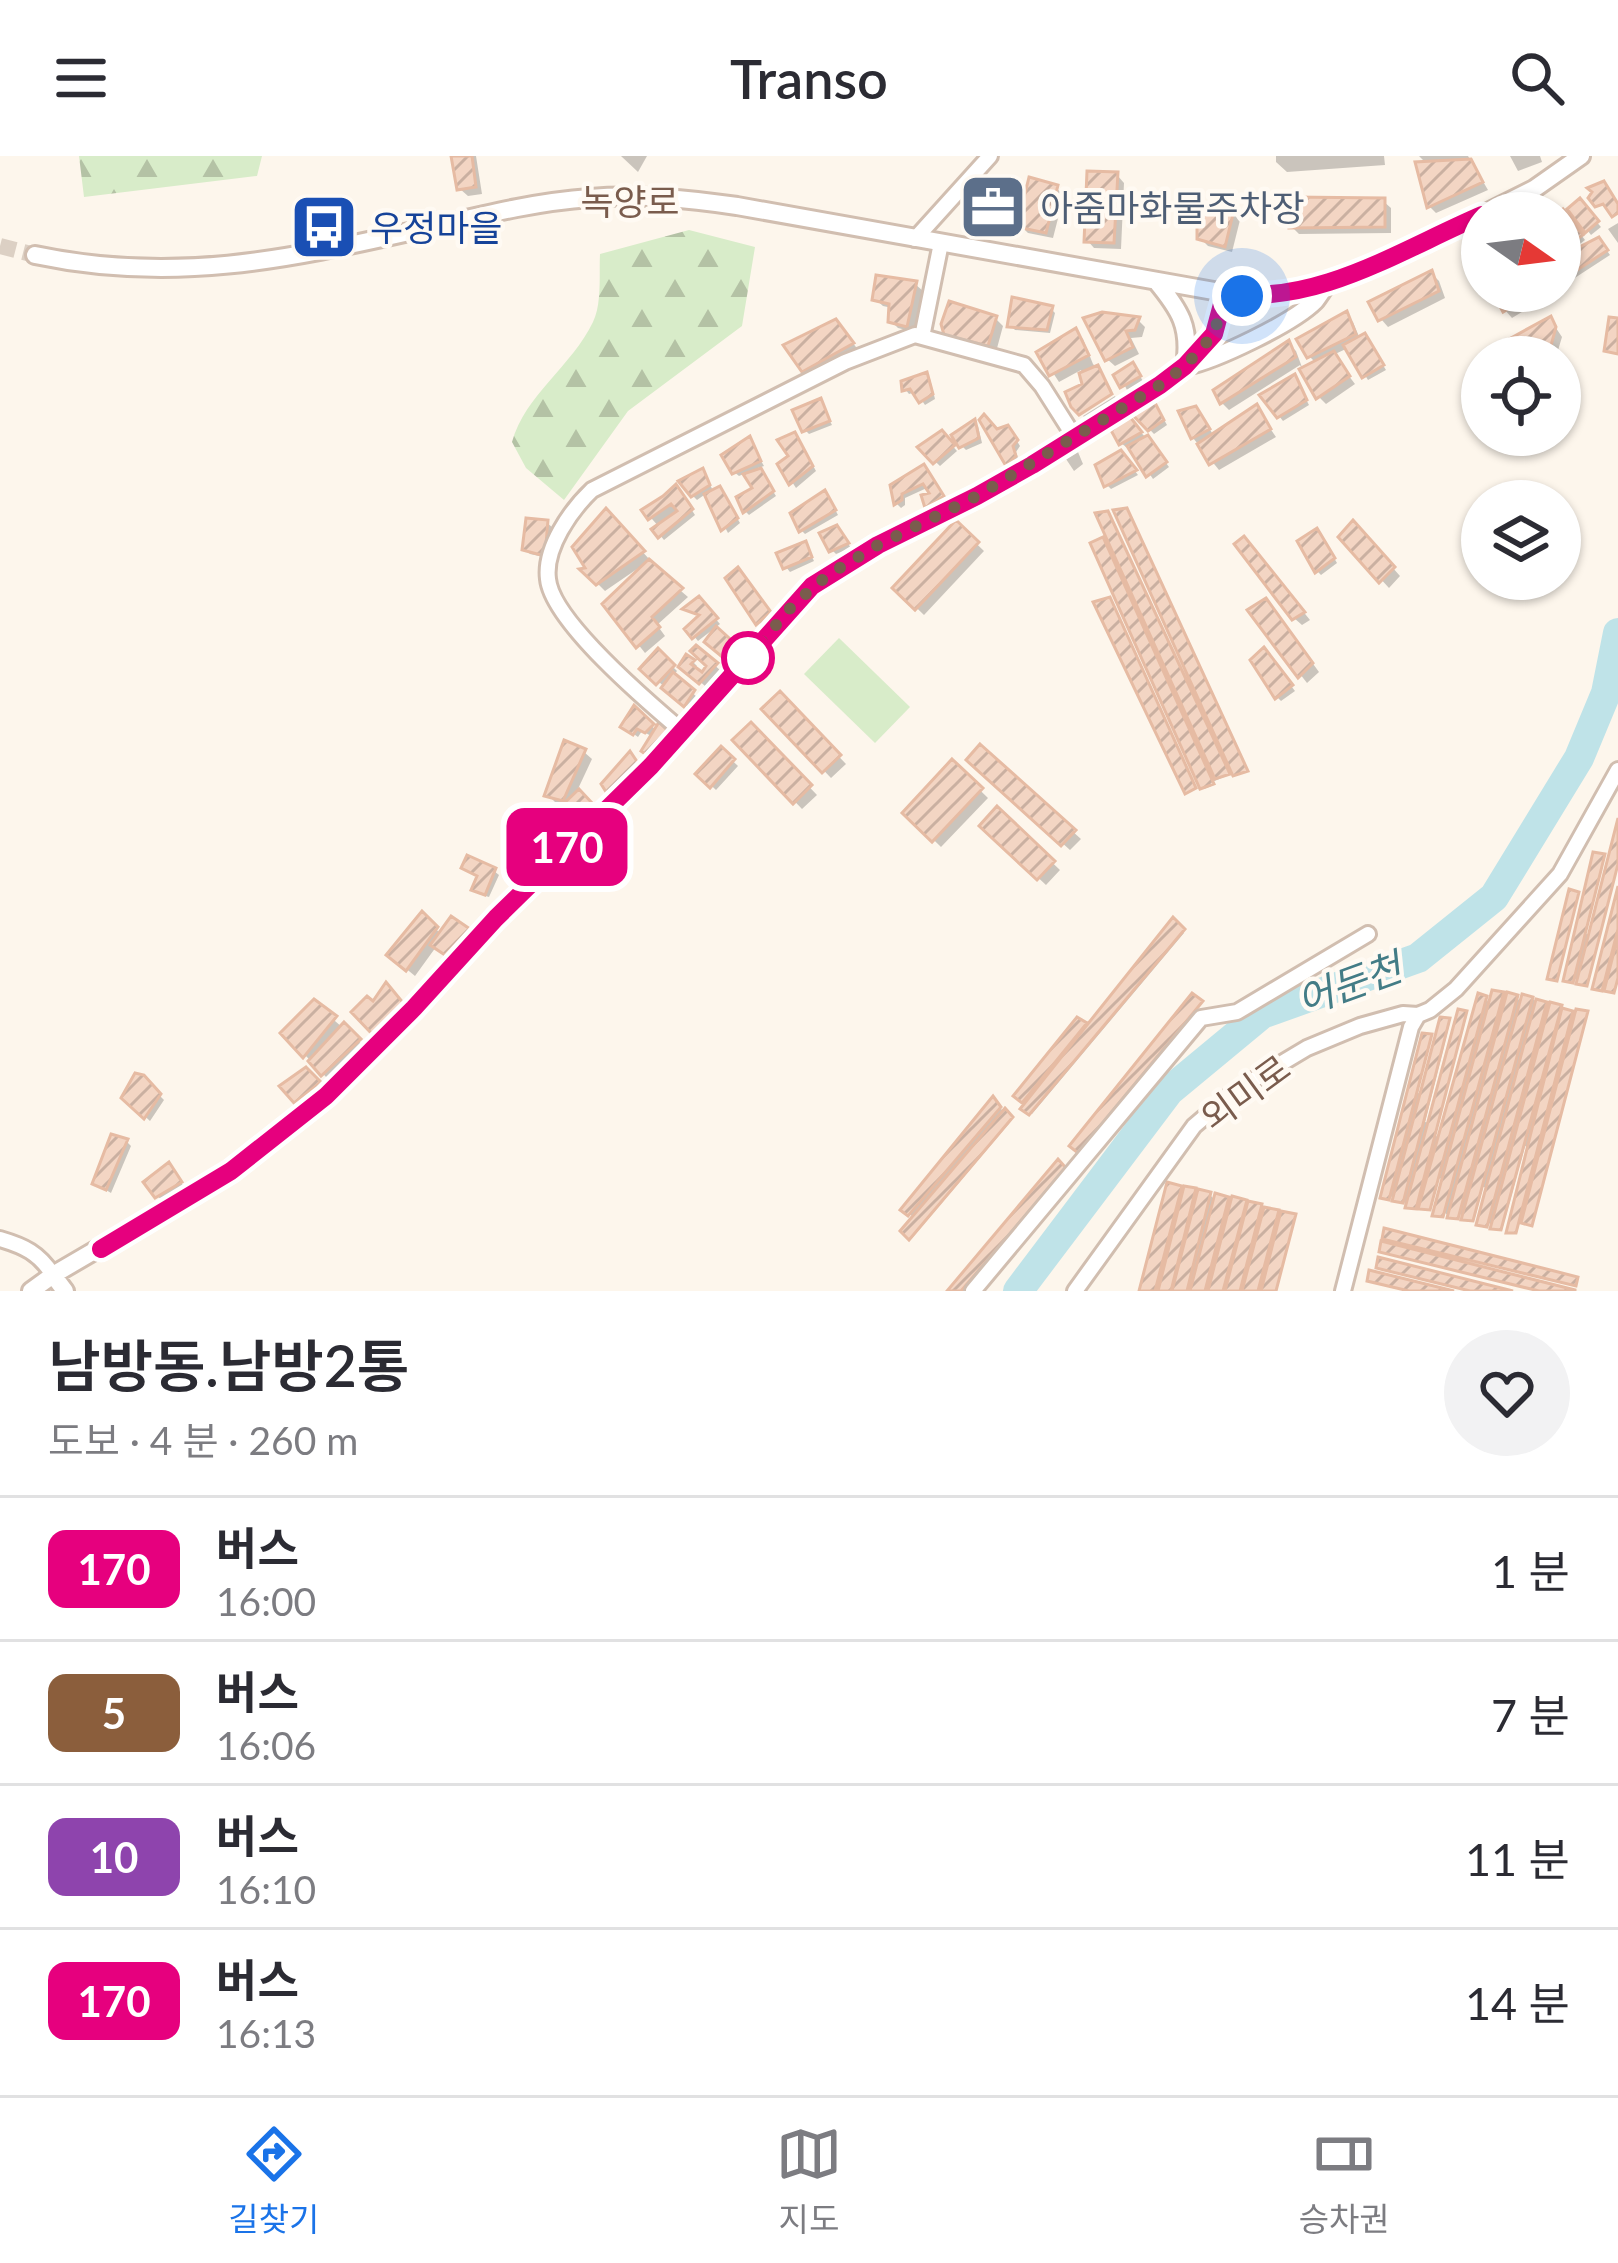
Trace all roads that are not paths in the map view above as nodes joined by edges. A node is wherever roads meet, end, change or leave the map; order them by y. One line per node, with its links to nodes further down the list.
1 (990, 156): 5 (street)
2 (1581, 156): 3 (street)
3 (1528, 192)
4 (1461, 224): 9 (street)
5 (915, 239): 6 (street, 녹양로); 7 (street, 녹양로)
6 (941, 243): 8 (street, 녹양로); 11 (street)
7 (35, 255)
8 (1156, 281): 10 (street, 녹양로); 12 (street)
9 (1326, 285): 10 (street, 녹양로); 12 (street)
10 (1225, 293): 12 (street)
11 (922, 337): 13 (street); 14 (street)
12 (1185, 366): 13 (street)
13 (1075, 438): 14 (street)
14 (682, 731): 19 (street)
15 (1618, 770): 17 (street)
16 (1368, 934): 22 (street)
17 (1418, 1015): 23 (street, 외미로); 24 (street)
18 (0, 1239): 19 (street)
19 (52, 1275): 20 (street); 21 (street)
20 (31, 1291)
21 (65, 1291)
22 (974, 1291)
23 (1075, 1291)
24 (1343, 1291)

